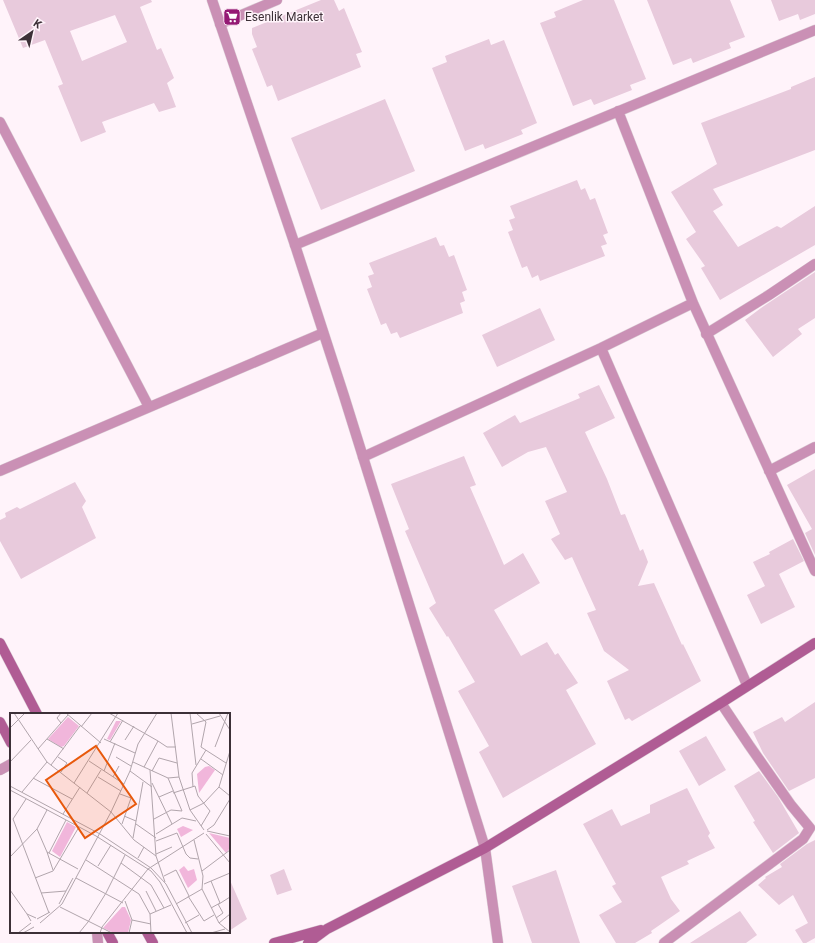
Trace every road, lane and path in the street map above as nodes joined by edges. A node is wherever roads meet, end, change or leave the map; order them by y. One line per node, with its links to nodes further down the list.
1 (212, 0): 3 (street)
2 (277, 0): 3 (street)
3 (220, 24): 7 (street)
4 (815, 30): 5 (street)
5 (618, 111): 7 (street); 9 (street)
6 (0, 122): 13 (street)
7 (295, 245): 10 (street)
8 (815, 264): 11 (street)
9 (693, 303): 11 (street); 12 (street)
10 (323, 333): 13 (street); 15 (street)
11 (706, 334): 17 (street)
12 (601, 348): 15 (street); 21 (street)
13 (149, 407): 16 (street)
14 (815, 447): 17 (street)
15 (363, 457): 28 (street)
16 (0, 471)
17 (769, 471): 18 (street)
18 (815, 571)
19 (0, 643): 23 (main road)
20 (815, 643): 21 (main road)
21 (747, 685): 22 (main road)
22 (721, 703): 28 (main road); 39 (street)
23 (36, 713)
24 (0, 722): 25 (main road)
25 (10, 741)
26 (10, 765): 27 (street)
27 (0, 770)
28 (485, 848): 29 (main road); 38 (street)
29 (327, 929): 36 (main road); 37 (main road)
30 (97, 933): 33 (street)
31 (108, 933): 34 (main road)
32 (148, 933): 35 (main road)
33 (98, 943)
34 (113, 943)
35 (153, 943)
36 (274, 943)
37 (308, 943)
38 (498, 943)
39 (664, 943)

